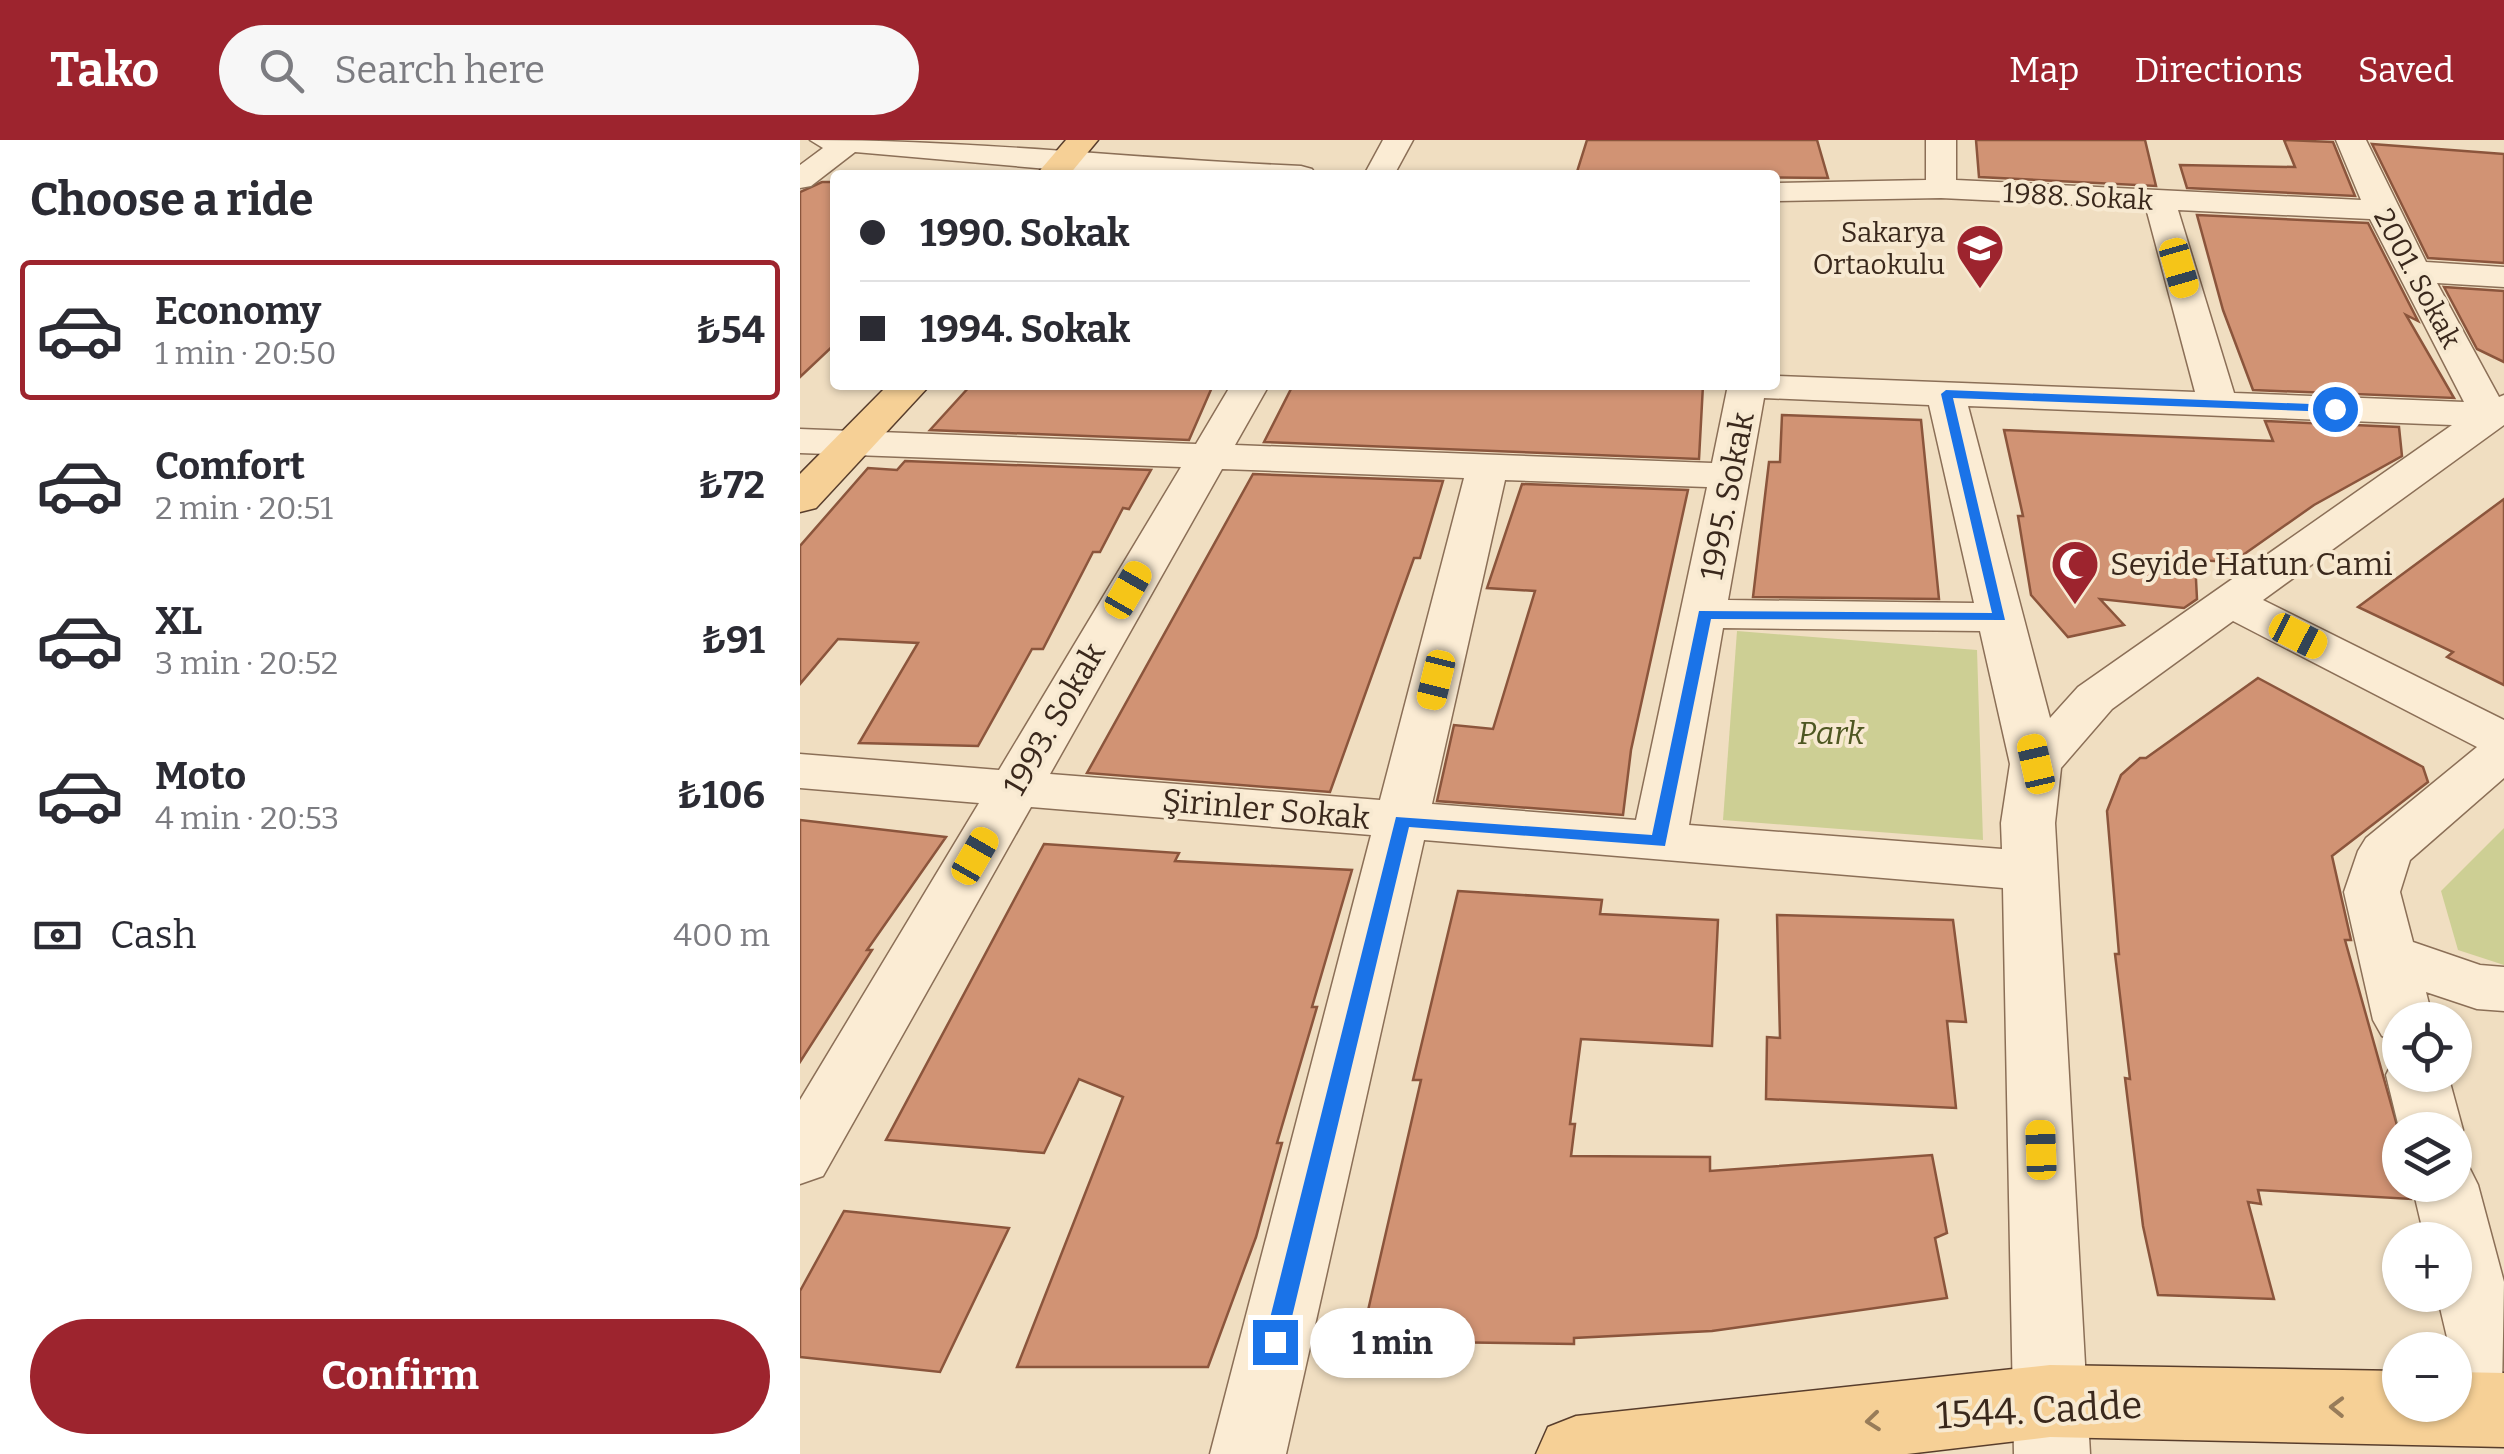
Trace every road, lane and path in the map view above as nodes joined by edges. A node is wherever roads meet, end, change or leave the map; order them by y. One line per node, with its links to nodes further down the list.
1 (1120, 140): 6 (main road)
2 (1398, 140): 8 (street)
3 (1941, 140): 10 (street)
4 (2351, 140): 13 (street, 2001. Sokak)
5 (837, 142): 6 (street); 9 (street)
6 (1076, 164): 7 (street)
7 (1199, 170)
8 (1382, 170)
9 (800, 179)
10 (1940, 190): 11 (street, 1988. Sokak); 12 (street, 1988. Sokak)
11 (1780, 192)
12 (2160, 200): 13 (street, 1988. Sokak); 22 (street)
13 (2382, 210): 14 (street, 2001. Sokak)
14 (2414, 272): 15 (street); 23 (street, 2001. Sokak)
15 (2504, 277)
16 (1780, 387): 21 (street)
17 (856, 390): 24 (main road)
18 (905, 390): 25 (main road)
19 (1247, 390): 26 (street, 1993. Sokak)
20 (1746, 390): 28 (street, 1995. Sokak)
21 (1946, 394): 22 (street); 32 (street)
22 (2218, 404): 23 (street)
23 (2497, 411): 30 (street)
24 (802, 443): 25 (street)
25 (850, 446): 26 (street); 29 (main road)
26 (1205, 458): 27 (street); 37 (street, 1993. Sokak)
27 (1487, 468): 28 (street); 38 (street)
28 (1732, 476): 31 (street, 1995. Sokak)
29 (800, 500)
30 (2230, 602): 33 (street); 35 (street)
31 (1704, 614): 32 (street); 39 (street, 1995. Sokak)
32 (2000, 617): 35 (street)
33 (2504, 740)
34 (2504, 751): 41 (street)
35 (2036, 764): 40 (street)
36 (800, 771): 37 (street, Şirinler Sokak)
37 (1014, 788): 38 (street, Şirinler Sokak); 44 (street, 1993. Sokak)
38 (1402, 821): 39 (street, Şirinler Sokak); 48 (street)
39 (1659, 842): 40 (street, Şirinler Sokak)
40 (2030, 871): 47 (street)
41 (2387, 955): 42 (street); 43 (street)
42 (2504, 989)
43 (2399, 1002)
44 (800, 1158)
45 (2449, 1202): 46 (street)
46 (2503, 1410): 47 (main road, 1544. Cadde, one-way to 47)
47 (2051, 1428): 49 (main road, 1544. Cadde, one-way to 49)
48 (1248, 1454)
49 (1576, 1454)

